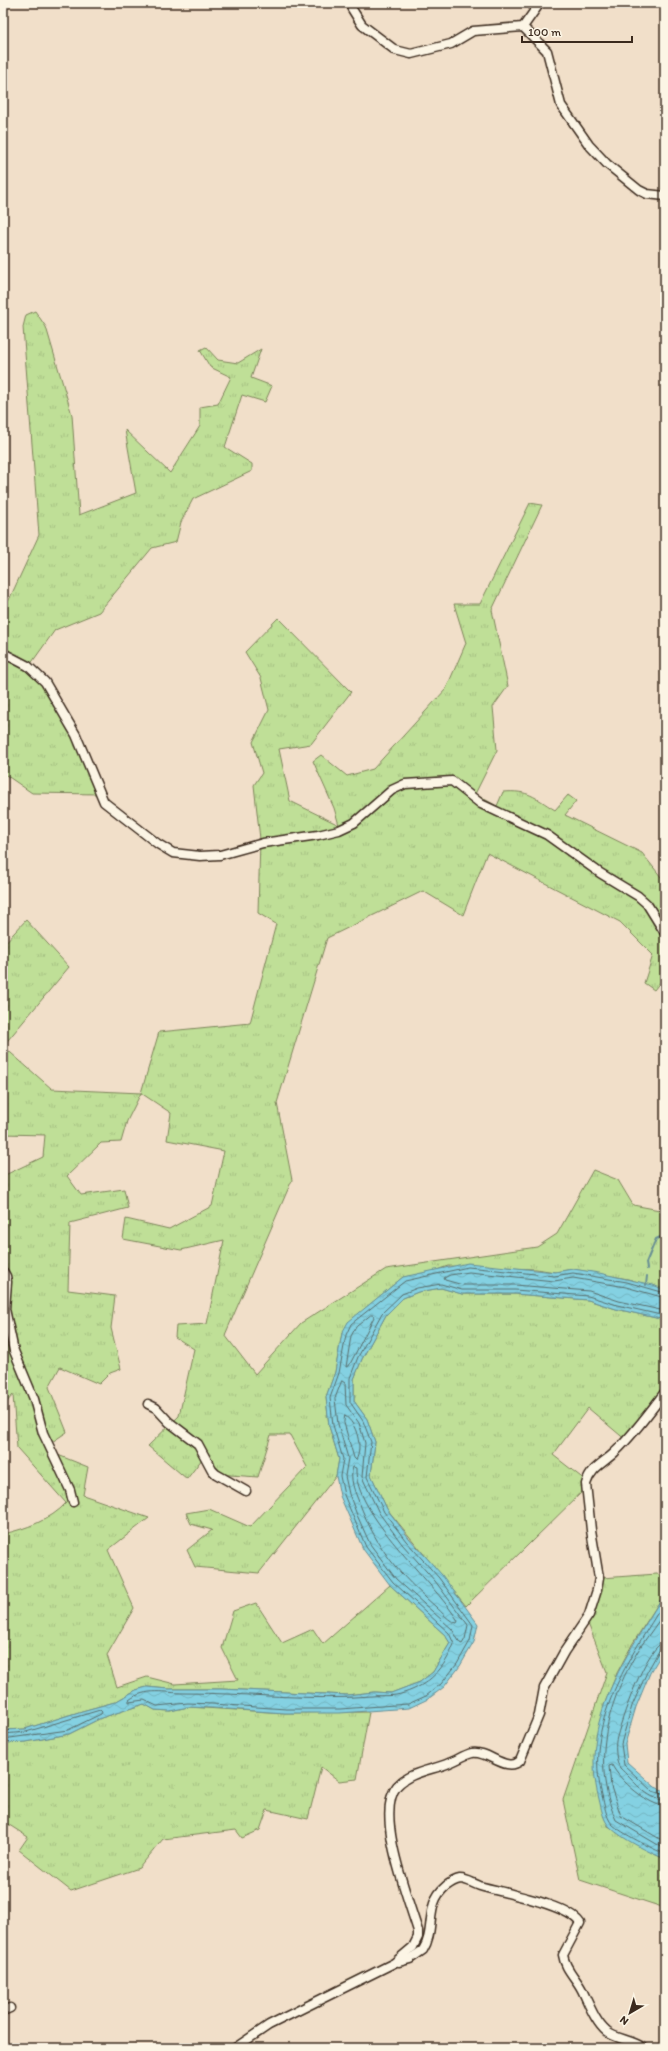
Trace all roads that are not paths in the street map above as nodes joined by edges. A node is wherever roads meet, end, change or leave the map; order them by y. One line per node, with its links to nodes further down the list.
1 (351, 3): 3 (street)
2 (540, 3): 3 (street)
3 (523, 26): 4 (street)
4 (665, 196)
5 (3, 653): 6 (street)
6 (665, 933)
7 (3, 1271): 11 (street)
8 (665, 1392): 12 (street)
9 (148, 1404): 10 (street)
10 (246, 1491)
11 (73, 1502)
12 (394, 1963): 13 (street); 14 (street)
13 (235, 2048)
14 (644, 2048)

